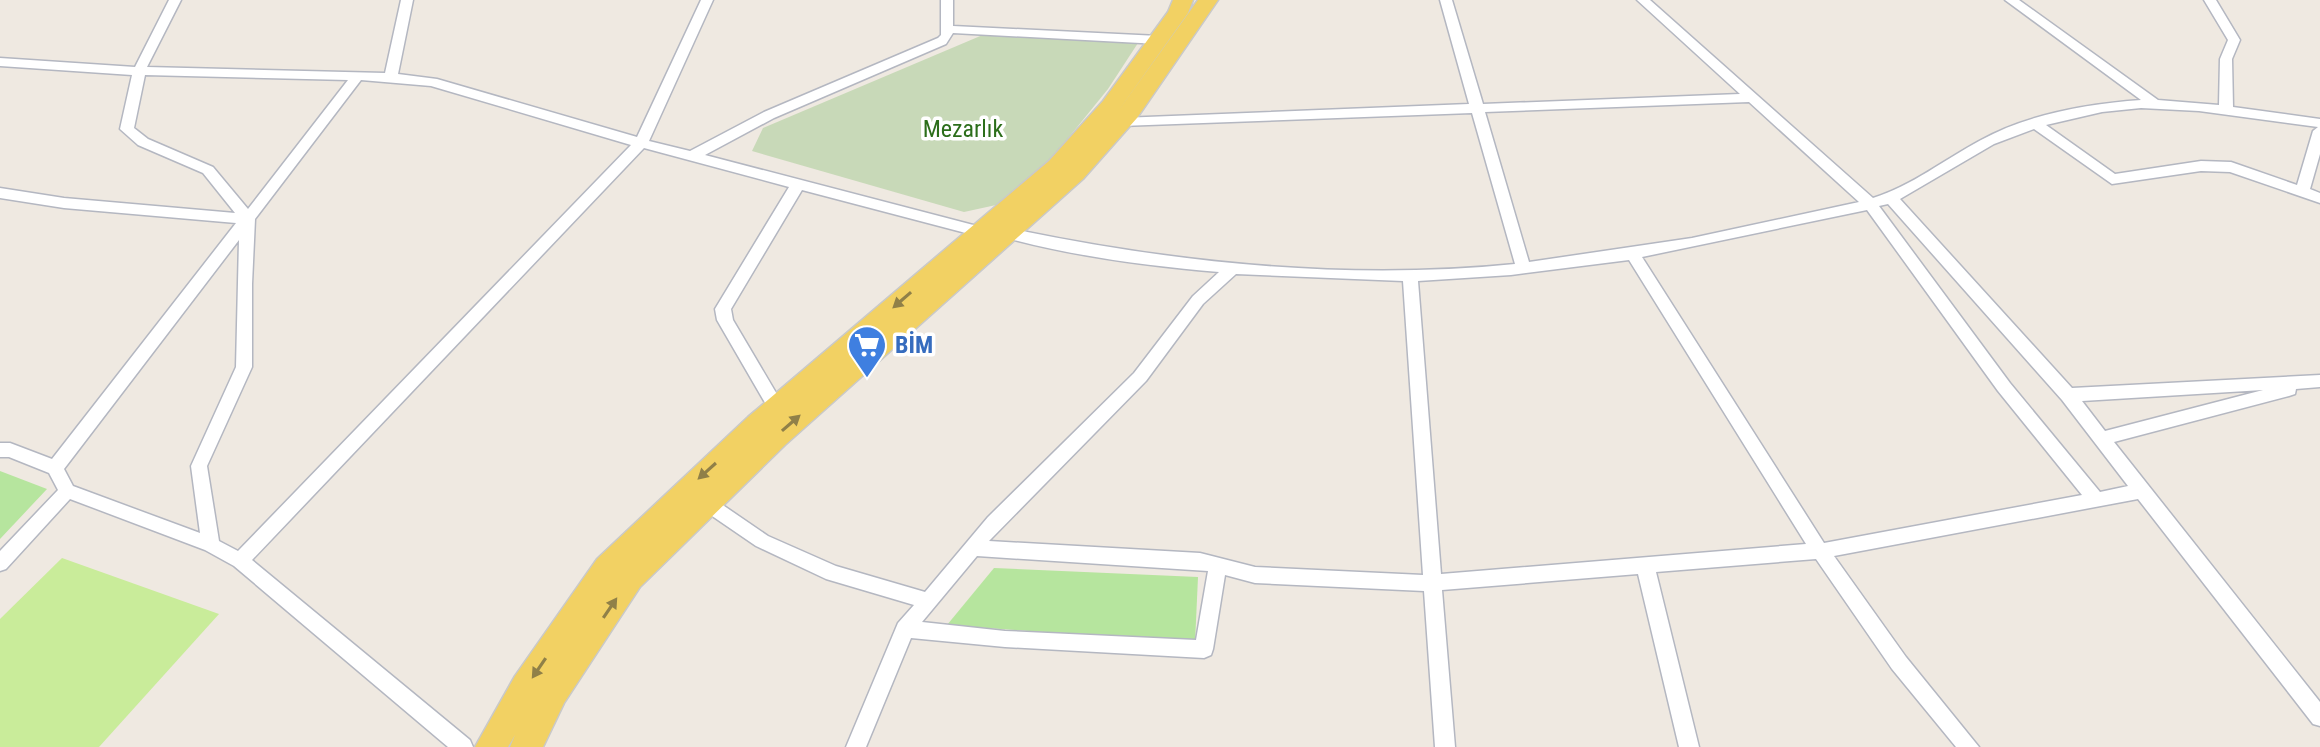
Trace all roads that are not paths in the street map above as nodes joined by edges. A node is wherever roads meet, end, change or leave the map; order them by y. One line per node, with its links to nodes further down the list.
1 (175, 0): 14 (street)
2 (407, 0): 16 (street)
3 (707, 0): 25 (street)
4 (947, 0): 11 (street)
5 (1183, 0): 12 (main road)
6 (1208, 0): 21 (main road)
7 (1446, 0): 19 (street)
8 (1643, 0): 17 (street)
9 (2011, 0): 18 (street)
10 (2210, 0): 20 (street)
11 (947, 29): 12 (street); 26 (street)
12 (1159, 40): 34 (main road)
13 (0, 62): 14 (street)
14 (139, 71): 15 (street); 33 (street)
15 (358, 76): 16 (street); 33 (street)
16 (391, 77): 25 (street)
17 (1752, 98): 19 (street); 32 (street)
18 (2154, 103): 20 (street); 22 (street)
19 (1477, 111): 21 (street); 37 (street)
20 (2226, 111): 23 (street)
21 (1121, 122): 35 (main road)
22 (2035, 123): 28 (street); 31 (street)
23 (2320, 123)
24 (2320, 131): 28 (street)
25 (641, 143): 26 (street); 53 (street)
26 (692, 156): 27 (street)
27 (798, 184): 34 (street); 42 (street)
28 (2302, 192): 30 (street)
29 (0, 193): 33 (street)
30 (2320, 198)
31 (1892, 199): 32 (street); 41 (street)
32 (1870, 204): 36 (street); 48 (street)
33 (248, 219): 45 (street); 50 (street)
34 (981, 232): 42 (main road, one-way to 42)
35 (1008, 233): 38 (street); 49 (main road, one-way to 35)
36 (1632, 253): 37 (street); 52 (street)
37 (1523, 267): 39 (street)
38 (1231, 270): 39 (street); 51 (street)
39 (1410, 275): 57 (street)
40 (2320, 381): 41 (street); 43 (street)
41 (2068, 395): 43 (street)
42 (777, 408): 62 (main road, one-way to 62)
43 (2101, 439): 47 (street)
44 (0, 450): 45 (street)
45 (55, 468): 46 (street)
46 (67, 491): 50 (street); 54 (street)
47 (2142, 491): 48 (street); 60 (street)
48 (2095, 498): 52 (street)
49 (705, 502): 58 (street); 63 (main road, one-way to 49)
50 (211, 545): 53 (street)
51 (973, 548): 55 (street); 58 (street)
52 (1820, 551): 56 (street); 67 (street)
53 (240, 561): 61 (street)
54 (0, 563)
55 (1218, 566): 57 (street); 59 (street)
56 (1645, 566): 57 (street); 66 (street)
57 (1434, 583): 65 (street)
58 (928, 601): 59 (street)
59 (905, 629): 64 (street)
60 (2320, 717)
61 (463, 747)
62 (491, 747)
63 (526, 747)
64 (856, 747)
65 (1445, 747)
66 (1689, 747)
67 (1969, 747)

